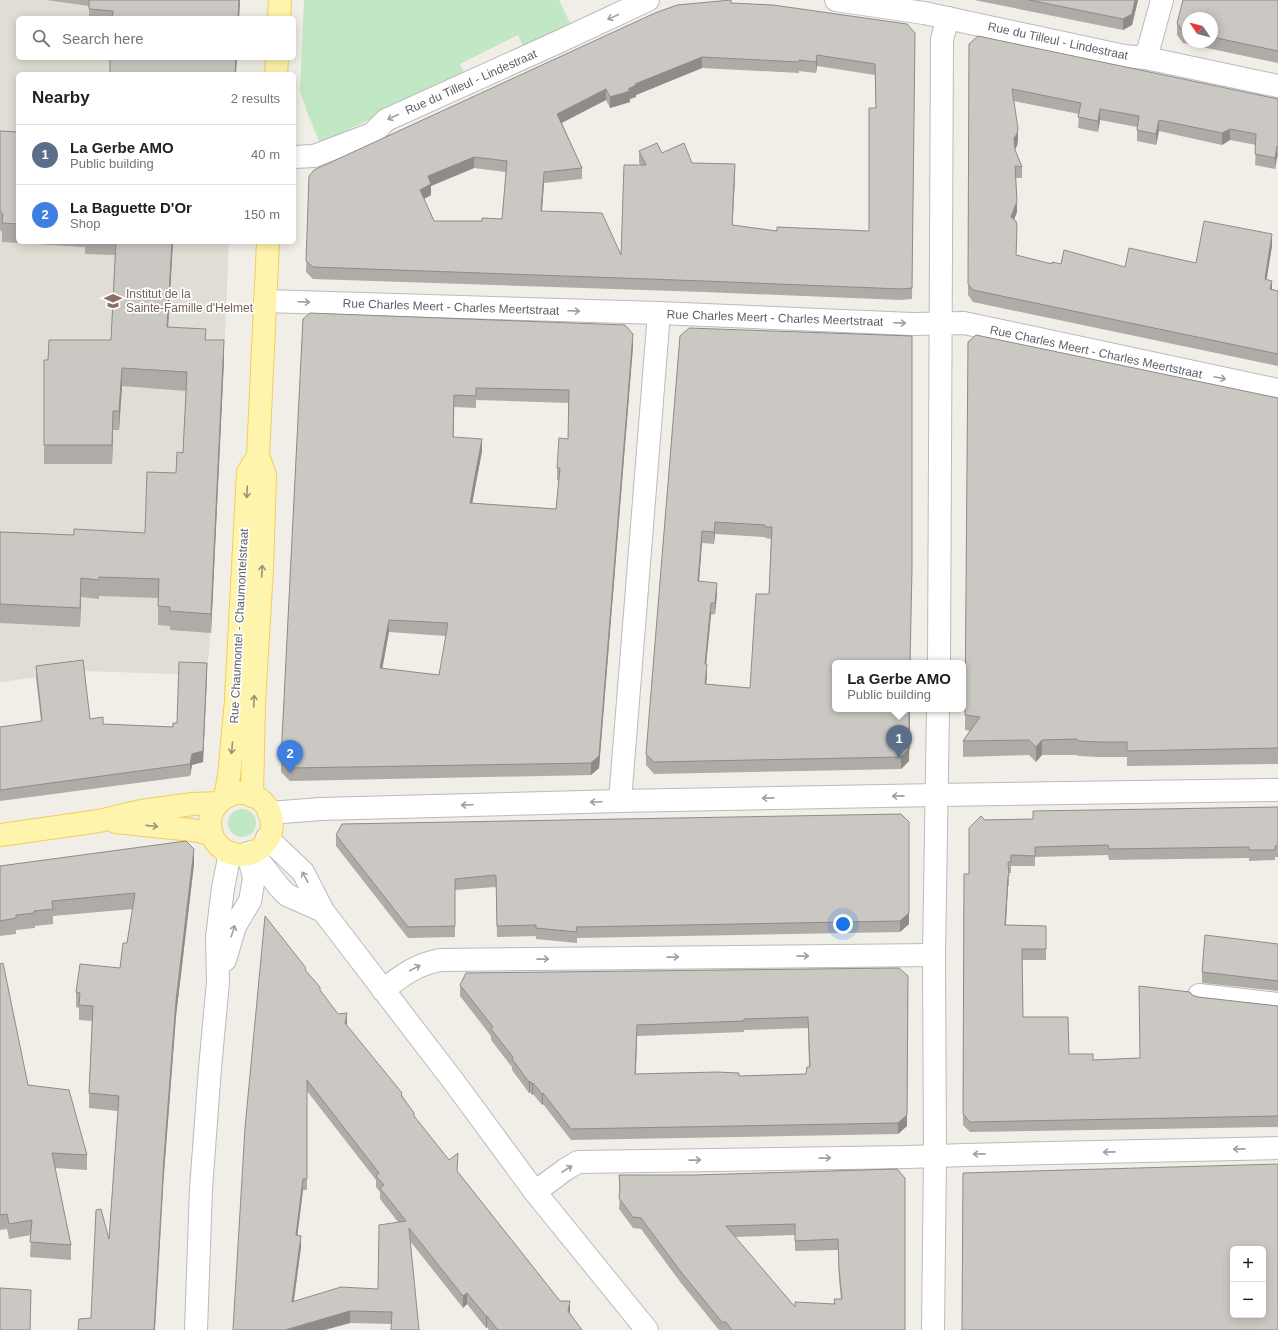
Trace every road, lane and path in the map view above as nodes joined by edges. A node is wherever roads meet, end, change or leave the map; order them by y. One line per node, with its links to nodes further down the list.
1 (280, 0): 5 (main road)
2 (648, 0): 11 (street, Rue du Tilleul - Lindestraat, one-way to 11)
3 (836, 0): 6 (street, Rue du Tilleul - Lindestraat)
4 (1162, 0): 7 (street)
5 (279, 16)
6 (948, 18): 7 (street, Rue du Tilleul - Lindestraat); 15 (street)
7 (1146, 58): 10 (street, Rue du Tilleul - Lindestraat)
8 (277, 60): 9 (main road)
9 (276, 72)
10 (1278, 86)
11 (296, 157)
12 (268, 244): 13 (main road, Rue Chaumontel - Chaumontelstraat)
13 (266, 301): 14 (street, Rue Charles Meert - Charles Meertstraat, one-way to 14); 17 (main road, Rue Chaumontel - Chaumontelstraat)
14 (659, 313): 15 (street, Rue Charles Meert - Charles Meertstraat, one-way to 15); 24 (street)
15 (940, 324): 16 (street, Rue Charles Meert - Charles Meertstraat, one-way to 16); 18 (street)
16 (1278, 390)
17 (258, 456): 22 (main road, Rue Chaumontel - Chaumontelstraat, one-way to 17); 23 (main road, Rue Chaumontel - Chaumontelstraat, one-way to 23)
18 (939, 660)
19 (938, 712): 21 (street)
20 (1278, 790): 21 (street)
21 (937, 795): 24 (street, one-way to 24); 33 (street)
22 (252, 796): 23 (main road); 25 (main road)
23 (222, 800): 26 (main road); 27 (main road)
24 (620, 801): 25 (street, one-way to 25)
25 (270, 813): 29 (main road)
26 (99, 821): 27 (main road, one-way to 27); 28 (main road)
27 (212, 834): 29 (main road)
28 (0, 835)
29 (250, 849): 30 (street); 31 (street); 32 (street, one-way to 29); 34 (street)
30 (280, 888): 31 (street); 32 (street)
31 (250, 901): 34 (street, one-way to 31)
32 (324, 911): 35 (street)
33 (934, 955): 35 (street, one-way to 33); 39 (street)
34 (218, 982): 41 (street)
35 (382, 990): 40 (street)
36 (1199, 995): 37 (street)
37 (1278, 1004)
38 (1278, 1148): 39 (street, one-way to 39)
39 (935, 1156): 40 (street, one-way to 39); 43 (street)
40 (536, 1192): 42 (street)
41 (196, 1330)
42 (647, 1330)
43 (933, 1330)

